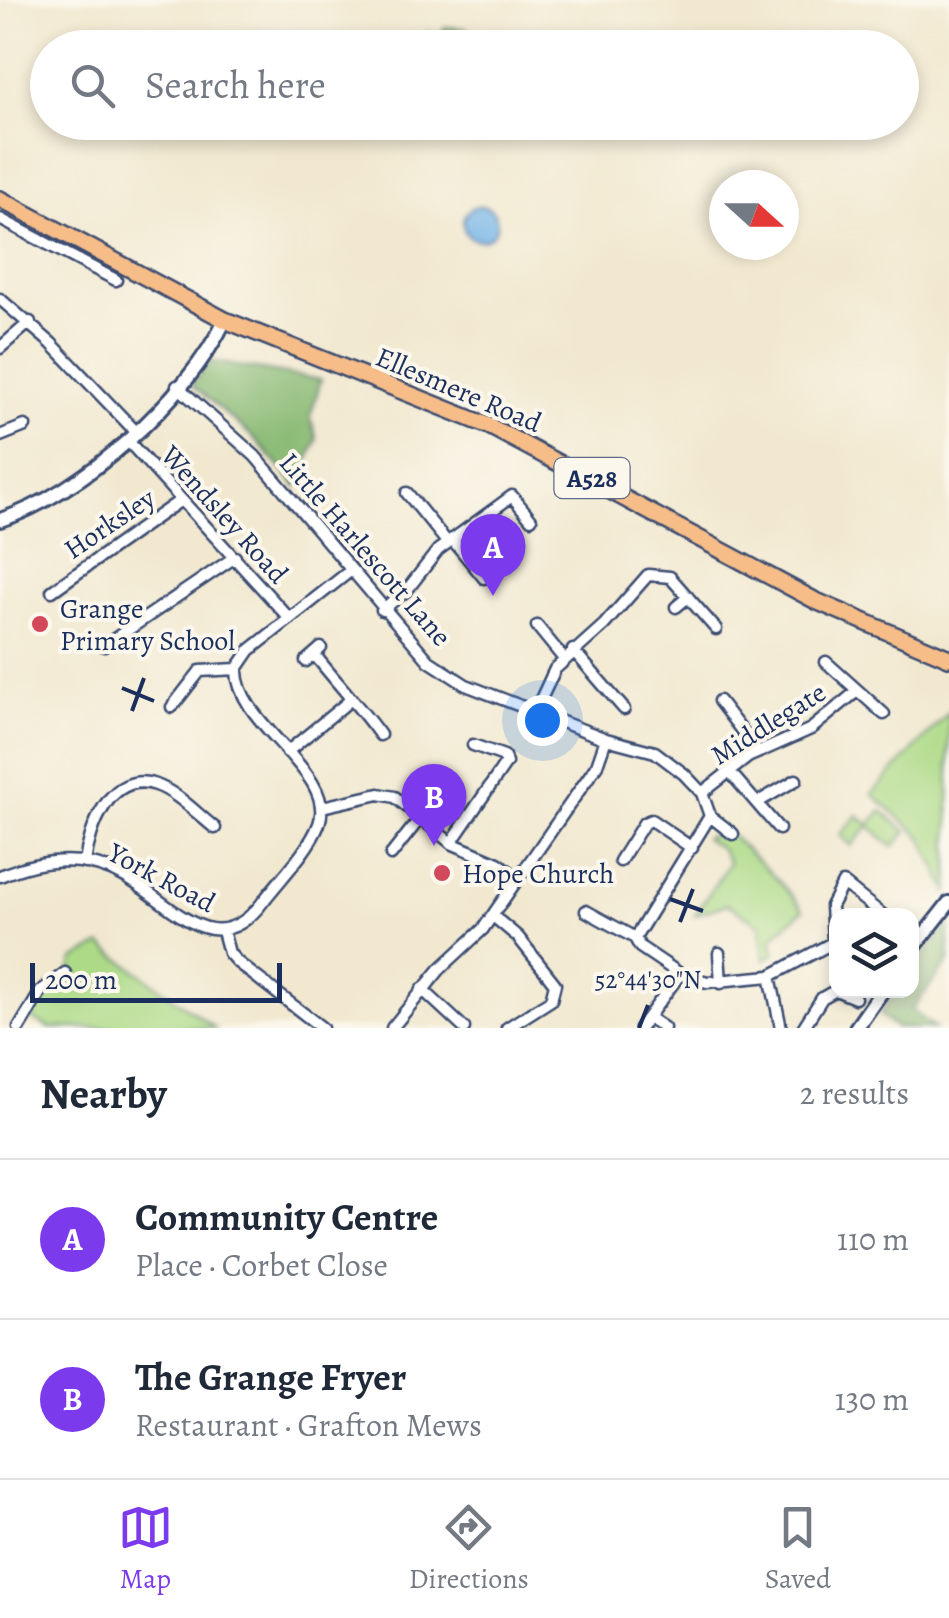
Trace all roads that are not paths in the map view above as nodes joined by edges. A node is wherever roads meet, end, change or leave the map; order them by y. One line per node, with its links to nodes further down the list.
1 (0, 199): 5 (main road, Ellesmere Road / A528)
2 (0, 219): 3 (street)
3 (108, 281)
4 (0, 298): 6 (street, Wendsley Road)
5 (225, 320): 8 (street); 31 (main road, Ellesmere Road / A528)
6 (30, 322): 7 (street); 12 (street, Wendsley Road)
7 (0, 348)
8 (177, 386): 12 (street); 19 (street, Little Harlescott Lane)
9 (0, 418): 11 (street)
10 (25, 426): 11 (street)
11 (3, 434)
12 (132, 437): 14 (street, Wendsley Road); 16 (street)
13 (407, 494): 17 (street)
14 (182, 500): 18 (street, Wendsley Road); 21 (street, Horksley)
15 (532, 518): 17 (street)
16 (0, 520)
17 (450, 540): 20 (street); 24 (street)
18 (235, 557): 25 (street, Wendsley Road); 28 (street)
19 (350, 570): 24 (street, Little Harlescott Lane); 25 (street)
20 (484, 578)
21 (52, 591)
22 (688, 597): 23 (street); 27 (street); 29 (street)
23 (676, 607)
24 (382, 610): 40 (street, Little Harlescott Lane)
25 (289, 618): 34 (street)
26 (537, 626): 32 (street)
27 (716, 628)
28 (113, 644)
29 (573, 650): 32 (street); 39 (street)
30 (314, 655): 37 (street)
31 (949, 658)
32 (564, 659): 40 (street)
33 (826, 662): 35 (street, Middlegate)
34 (237, 668): 38 (street); 45 (street)
35 (858, 691): 41 (street, Middlegate); 46 (street, Middlegate)
36 (718, 700): 46 (street)
37 (348, 702): 42 (street); 45 (street)
38 (172, 707)
39 (624, 709)
40 (535, 712): 43 (street, Little Harlescott Lane)
41 (884, 714)
42 (380, 735)
43 (606, 739): 49 (street, Little Harlescott Lane); 63 (street)
44 (473, 745): 57 (street)
45 (287, 752): 51 (street)
46 (758, 752): 47 (street, Middlegate)
47 (730, 770): 49 (street, Middlegate); 50 (street)
48 (796, 780): 50 (street)
49 (702, 793): 52 (street, Little Harlescott Lane)
50 (758, 802): 55 (street)
51 (322, 807): 53 (street); 69 (street)
52 (710, 816): 56 (street); 58 (street)
53 (422, 817): 57 (street); 59 (street)
54 (215, 828): 61 (street)
55 (779, 829)
56 (733, 834)
57 (451, 843): 63 (street)
58 (692, 848): 60 (street); 70 (street)
59 (391, 855)
60 (625, 859)
61 (85, 863): 62 (street, York Road); 69 (street, York Road)
62 (0, 876)
63 (518, 878): 68 (street)
64 (949, 903): 71 (street)
65 (830, 908): 66 (street)
66 (880, 908)
67 (593, 911): 70 (street)
68 (493, 916): 78 (street); 87 (street)
69 (223, 931): 84 (street, York Road)
70 (635, 938): 74 (street)
71 (919, 941)
72 (829, 944): 75 (street)
73 (719, 953): 77 (street)
74 (680, 974): 77 (street); 81 (street)
75 (770, 976): 77 (street); 82 (street)
76 (61, 979): 83 (street)
77 (721, 983)
78 (422, 989): 85 (street); 86 (street)
79 (829, 994): 90 (street)
80 (877, 998): 91 (street)
81 (649, 1018): 88 (street); 89 (street)
82 (777, 1027)
83 (18, 1028)
84 (322, 1028)
85 (392, 1028)
86 (464, 1028)
87 (508, 1028)
88 (640, 1028)
89 (664, 1028)
90 (802, 1028)
91 (856, 1028)

